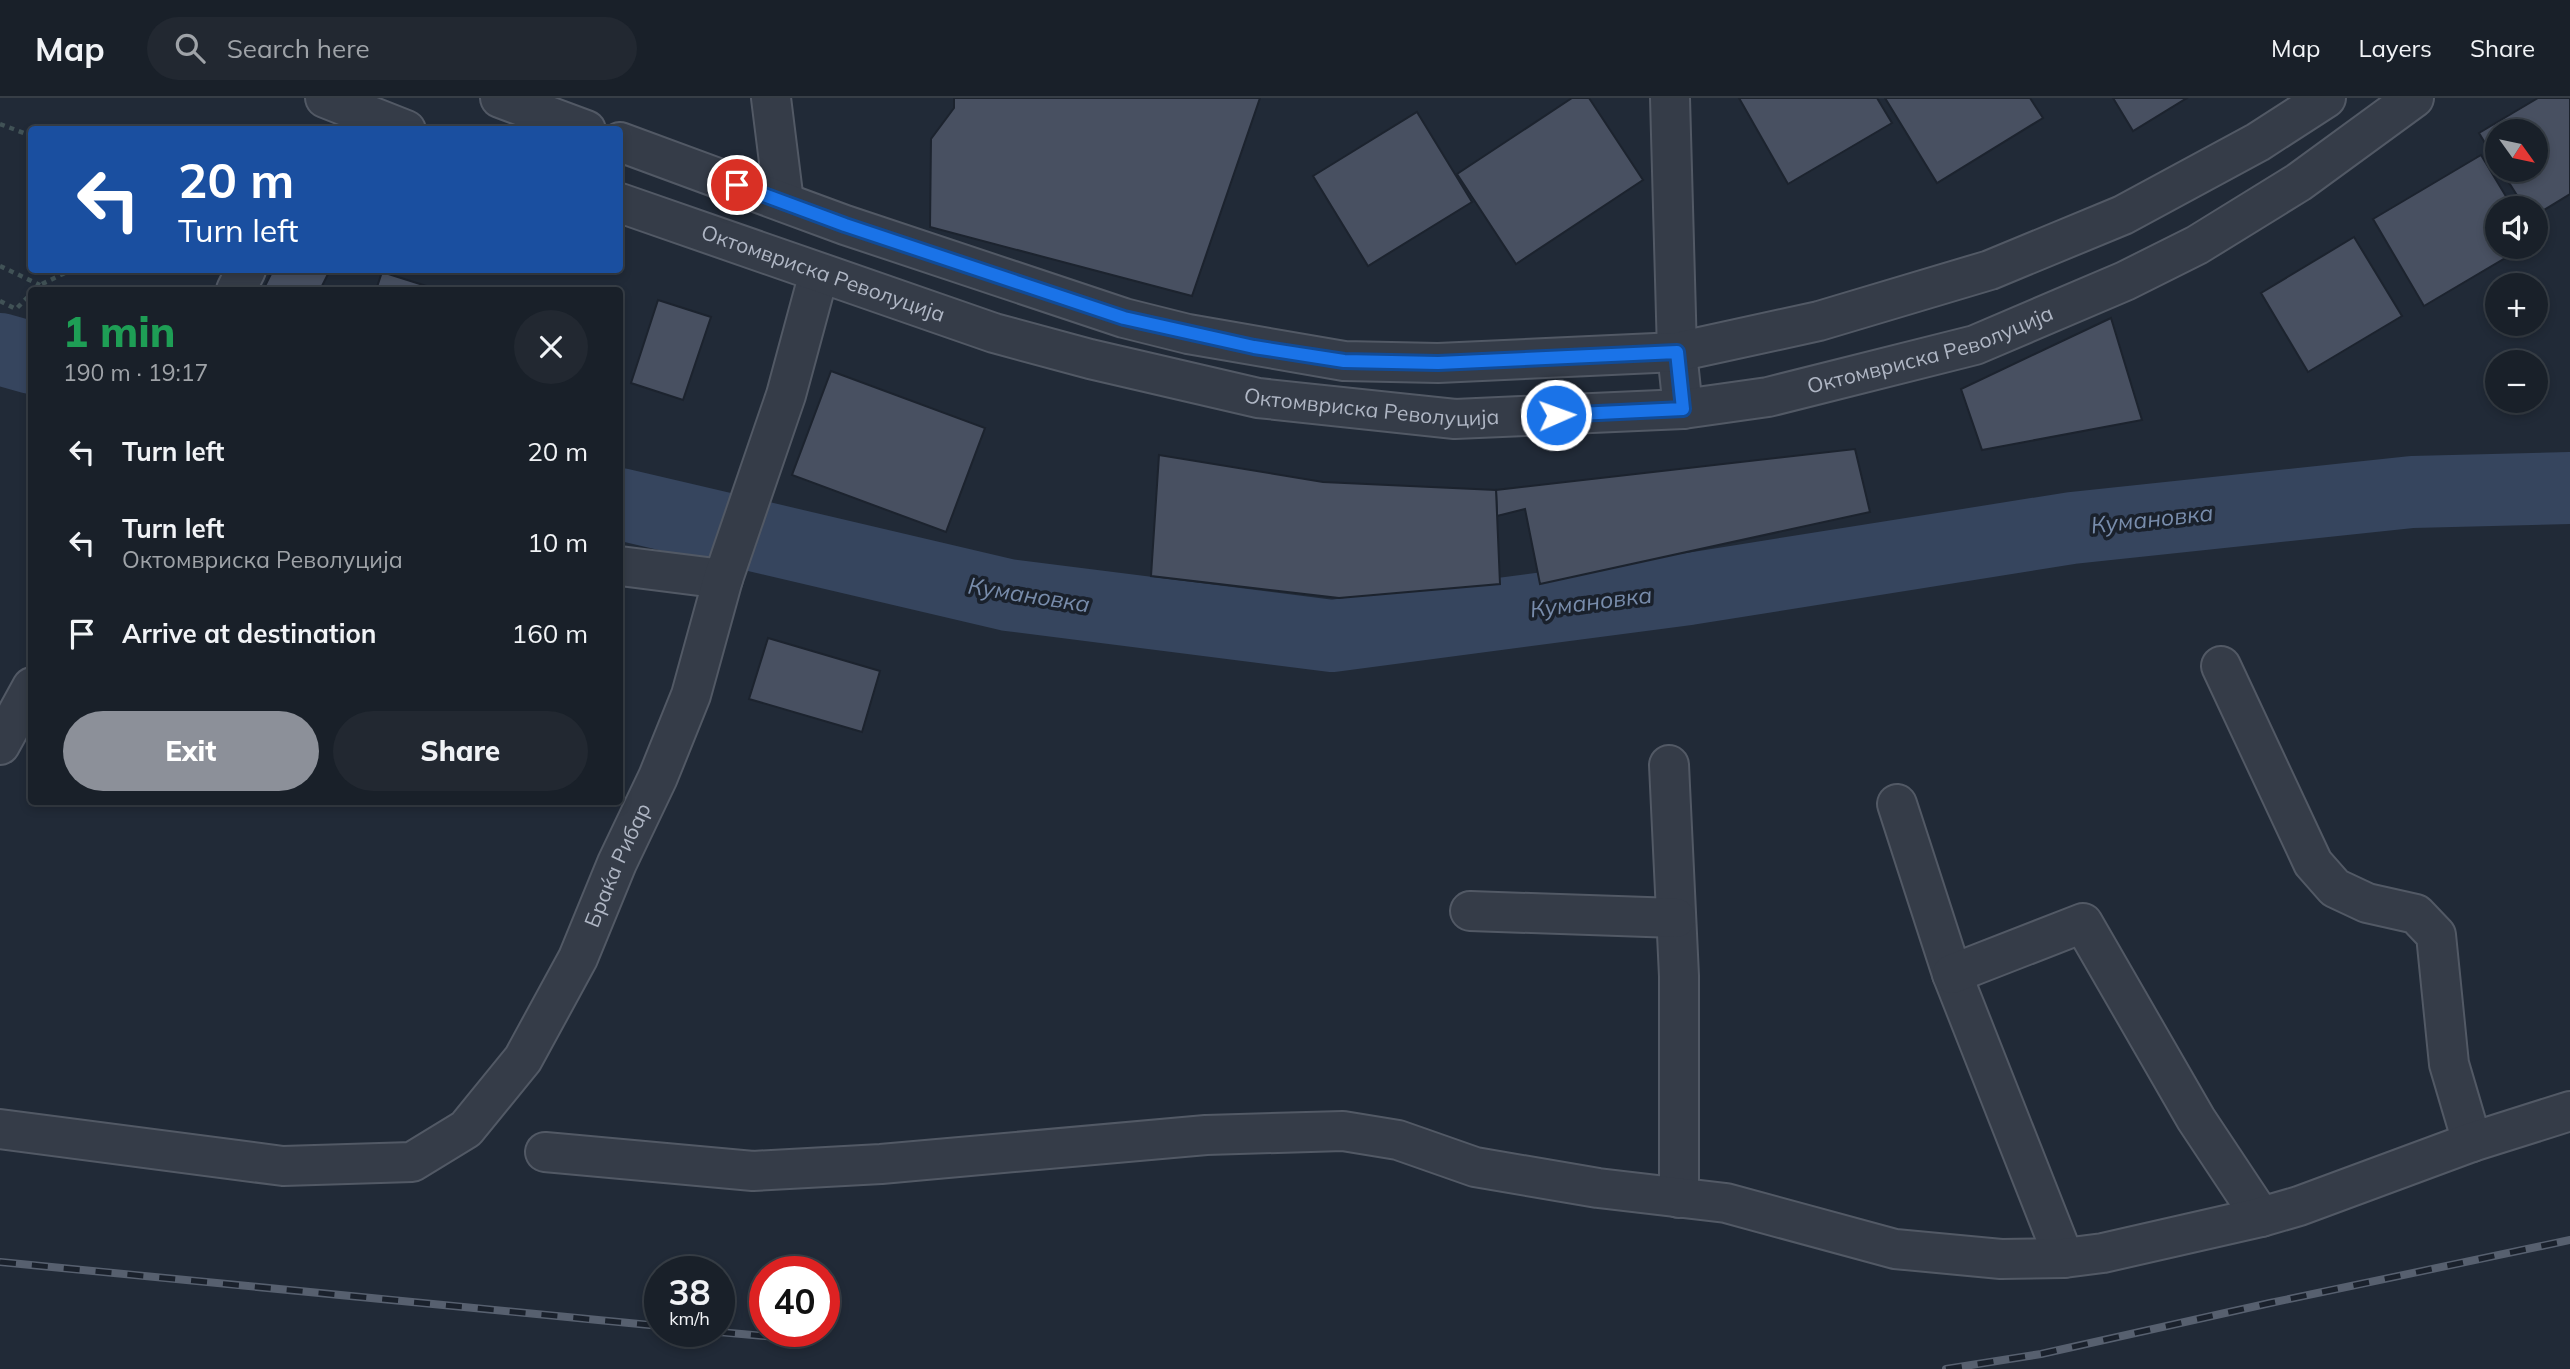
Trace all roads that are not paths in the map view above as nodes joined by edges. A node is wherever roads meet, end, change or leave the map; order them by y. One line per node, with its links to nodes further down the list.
1 (500, 98): 8 (street)
2 (772, 98): 10 (street)
3 (1670, 98): 13 (street)
4 (2326, 98): 13 (street, Октомвриска Револуција)
5 (2414, 98): 14 (street, Октомвриска Револуција)
6 (326, 106): 7 (street)
7 (393, 126)
8 (575, 126)
9 (623, 143): 10 (street, Октомвриска Револуција)
10 (784, 202): 13 (street, Октомвриска Револуција)
11 (623, 205): 12 (street, Октомвриска Револуција)
12 (820, 273): 14 (street, Октомвриска Револуција); 16 (street, Браќа Рибар)
13 (1677, 352): 14 (street)
14 (1683, 409)
15 (623, 566): 16 (street)
16 (723, 579): 26 (street, Браќа Рибар)
17 (2221, 666): 27 (street)
18 (28, 694): 19 (street)
19 (0, 745)
20 (1669, 765): 23 (street)
21 (1897, 804): 24 (street)
22 (1470, 911): 23 (street)
23 (1676, 918): 29 (street)
24 (1952, 974): 30 (street); 31 (street)
25 (2570, 1111): 27 (street)
26 (0, 1129)
27 (2472, 1142): 30 (street)
28 (545, 1152): 29 (street)
29 (1679, 1198): 31 (street)
30 (2261, 1217): 31 (street)
31 (2064, 1258)

